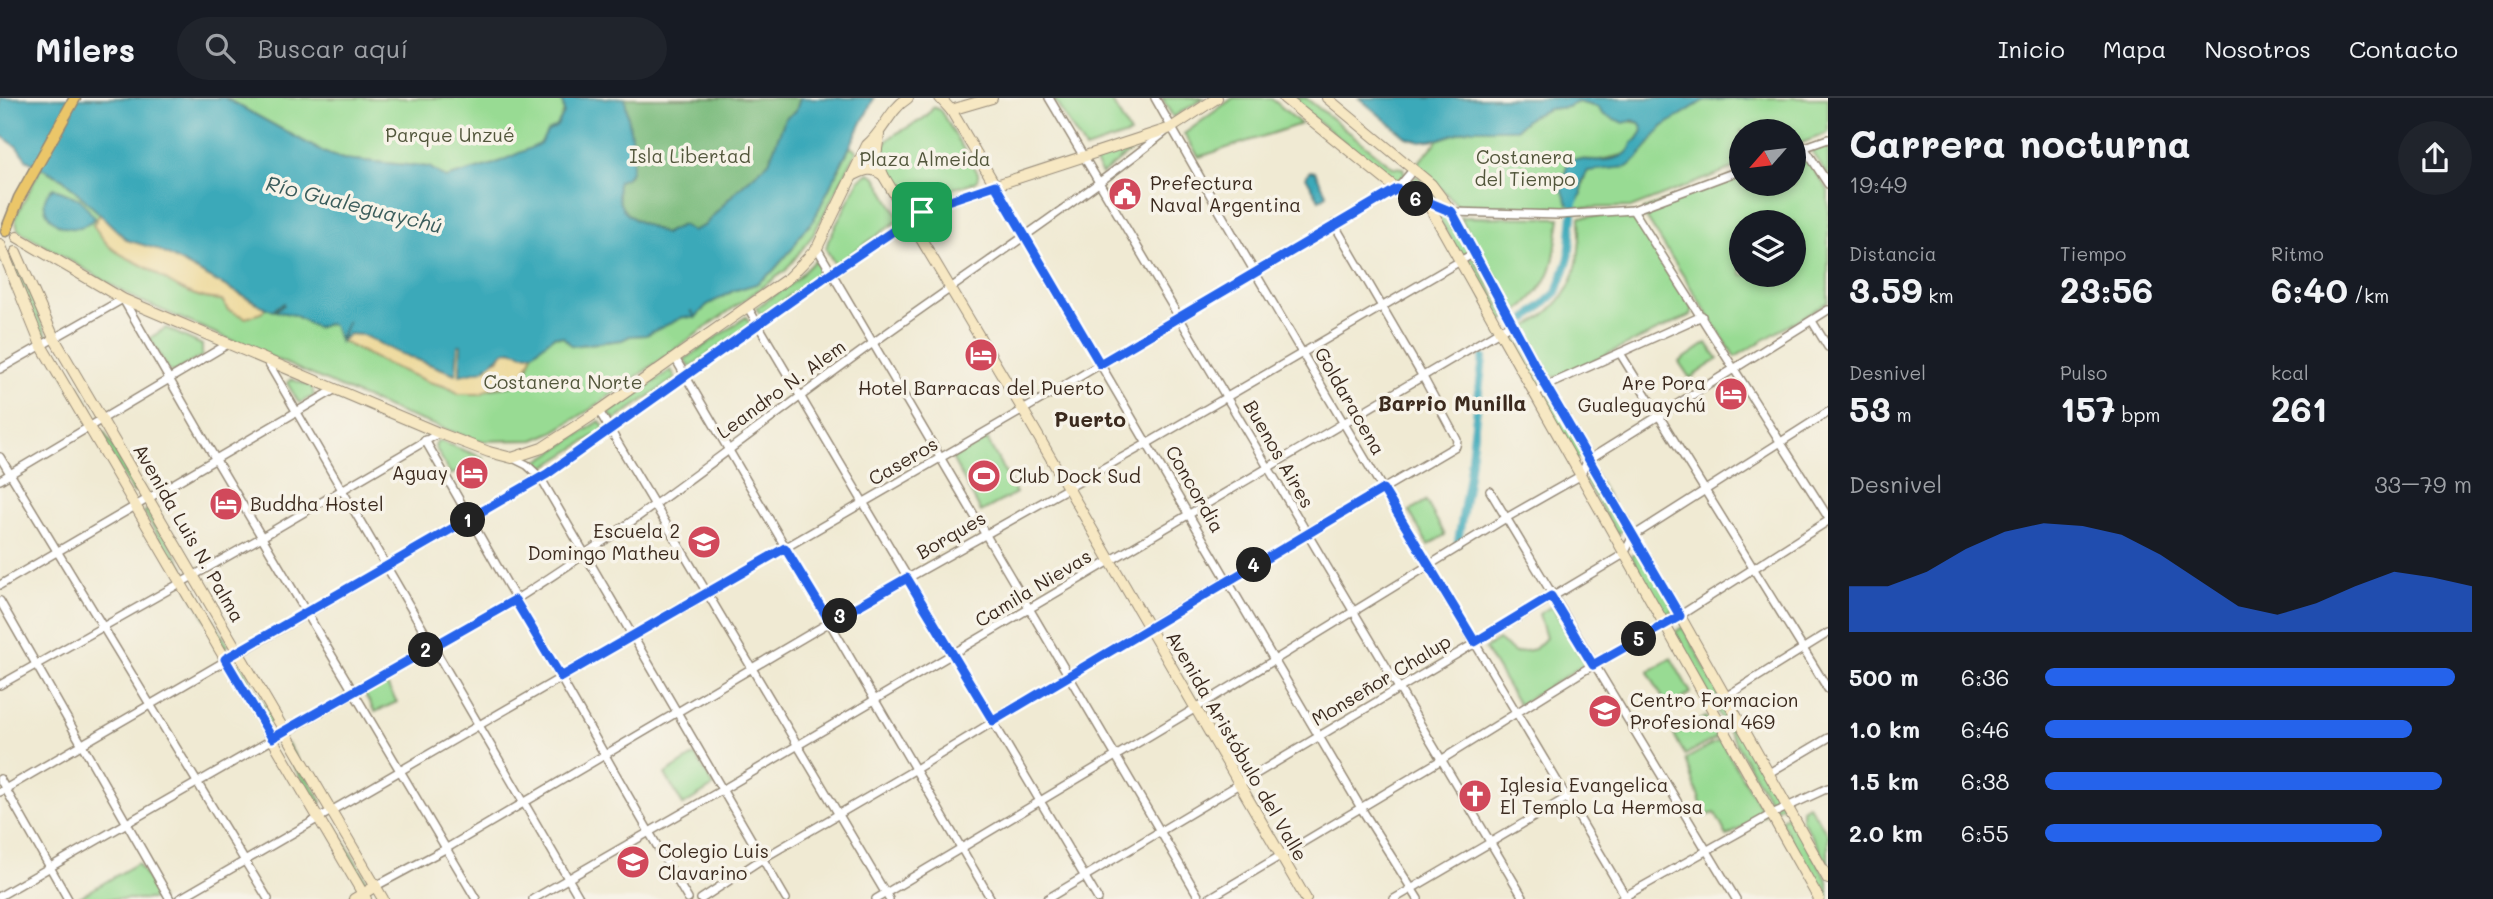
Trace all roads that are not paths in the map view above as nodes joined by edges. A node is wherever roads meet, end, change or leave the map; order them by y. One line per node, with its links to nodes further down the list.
1 (75, 98): 30 (main road)
2 (908, 98): 12 (main road)
3 (940, 98): 10 (main road, Concordia)
4 (992, 98): 10 (main road)
5 (1049, 98): 16 (street, Buenos Aires)
6 (1155, 98): 11 (street, Goldaracena)
7 (1217, 98): 11 (main road, Leandro N. Alem)
8 (1284, 98): 24 (main road)
9 (1327, 98): 17 (main road)
10 (951, 110): 23 (main road, Concordia)
11 (1171, 128): 16 (main road); 21 (street, Leandro N. Alem); 38 (street, Goldaracena)
12 (879, 135): 19 (main road, Avenida Aristóbulo del Valle); 20 (main road)
13 (1828, 139): 14 (street)
14 (1806, 146)
15 (1806, 150): 22 (street)
16 (1085, 157): 21 (street, Buenos Aires); 23 (main road)
17 (1413, 170): 24 (street, Caseros); 27 (main road)
18 (1729, 174): 26 (street)
19 (883, 175): 20 (main road); 28 (main road, Avenida Aristóbulo del Valle)
20 (852, 176): 33 (main road)
21 (1100, 183): 31 (street, Leandro N. Alem); 46 (street, Buenos Aires)
22 (1828, 184)
23 (995, 185): 28 (main road); 31 (street, Concordia)
24 (1397, 189): 25 (main road); 29 (street, Caseros)
25 (1428, 204): 27 (main road); 37 (main road)
26 (1633, 210): 27 (street); 45 (street)
27 (1452, 212): 36 (main road)
28 (910, 220): 39 (street); 40 (main road, Avenida Aristóbulo del Valle)
29 (1334, 224): 38 (street, Caseros); 42 (street)
30 (2, 232): 32 (main road)
31 (1024, 234): 40 (street, Leandro N. Alem); 60 (street, Concordia)
32 (18, 237): 34 (main road); 35 (main road)
33 (817, 248): 39 (street); 43 (main road)
34 (7, 251): 35 (main road); 51 (main road, Avenida Luis N. Palma); 54 (main road, Avenida Luis N. Palma)
35 (39, 252): 41 (main road)
36 (1474, 253): 37 (street, Borques); 48 (main road)
37 (1460, 259): 42 (street, Borques); 50 (main road)
38 (1255, 271): 46 (street, Caseros); 56 (street, Goldaracena)
39 (832, 272): 49 (street); 52 (street)
40 (951, 288): 52 (street, Leandro N. Alem); 71 (main road, Avenida Aristóbulo del Valle)
41 (123, 299): 51 (street); 53 (main road); 65 (street)
42 (1382, 305): 56 (street, Borques); 64 (street)
43 (747, 306): 49 (street); 58 (main road)
44 (1828, 310): 47 (street)
45 (1702, 316): 57 (street); 61 (street)
46 (1179, 317): 60 (street, Caseros); 69 (street, Buenos Aires)
47 (1812, 321): 55 (street); 61 (street)
48 (1513, 323): 50 (street, Camila Nievas); 66 (main road)
49 (758, 324): 63 (street); 70 (street)
50 (1501, 331): 64 (street, Camila Nievas); 68 (main road)
51 (54, 338): 54 (street); 76 (main road, Avenida Luis N. Palma)
52 (873, 343): 70 (street, Leandro N. Alem); 86 (street)
53 (228, 344): 59 (main road); 65 (street)
54 (41, 345): 62 (street); 78 (main road, Avenida Luis N. Palma)
55 (1828, 346)
56 (1303, 352): 69 (street, Borques); 77 (street, Goldaracena)
57 (1620, 353): 66 (street); 75 (street)
58 (676, 358): 63 (street); 73 (main road)
59 (267, 360): 67 (main road); 72 (street)
60 (1100, 364): 71 (street, Caseros); 83 (street, Concordia)
61 (1735, 368): 75 (street); 82 (street)
62 (0, 369)
63 (687, 376): 79 (street); 84 (street)
64 (1423, 377): 77 (street, Camila Nievas); 97 (street)
65 (169, 379): 76 (street); 88 (street)
66 (1546, 386): 68 (street); 89 (main road)
67 (334, 390): 72 (street); 80 (main road)
68 (1535, 394): 92 (main road)
69 (1227, 396): 83 (street, Borques); 90 (street, Buenos Aires)
70 (801, 397): 84 (street, Leandro N. Alem); 101 (street)
71 (1023, 410): 86 (street, Caseros); 95 (main road, Avenida Aristóbulo del Valle)
72 (298, 411): 88 (street); 96 (street)
73 (599, 411): 79 (street); 87 (main road)
74 (1828, 412): 82 (street)
75 (1660, 417): 89 (street); 98 (street)
76 (103, 420): 78 (street); 100 (main road, Avenida Luis N. Palma)
77 (1343, 424): 90 (street, Camila Nievas); 97 (street, Goldaracena)
78 (90, 428): 91 (street); 103 (main road, Avenida Luis N. Palma)
79 (611, 430): 93 (street); 102 (street)
80 (439, 433): 81 (street); 87 (main road)
81 (425, 440): 96 (street); 105 (street)
82 (1780, 442): 98 (street); 107 (street)
83 (1148, 443): 95 (street, Borques); 104 (street, Concordia)
84 (730, 449): 102 (street, Leandro N. Alem); 112 (street)
85 (0, 457): 91 (street)
86 (940, 457): 101 (street, Caseros); 109 (street)
87 (512, 458): 93 (street)
88 (216, 460): 100 (street); 111 (street)
89 (1588, 460): 92 (street); 110 (main road)
90 (1269, 468): 104 (street, Camila Nievas); 108 (street, Buenos Aires)
91 (10, 474): 94 (street); 113 (street)
92 (1580, 476): 106 (street); 114 (main road)
93 (540, 477): 105 (street); 115 (street)
94 (0, 480)
95 (1067, 487): 109 (street, Borques); 116 (main road, Avenida Aristóbulo del Valle)
96 (343, 489): 111 (street); 118 (street)
97 (1383, 489): 108 (street); 117 (street, Goldaracena)
98 (1706, 489): 110 (street); 119 (street)
99 (1490, 491): 106 (street)
100 (149, 499): 103 (street); 120 (main road, Avenida Luis N. Palma)
101 (863, 502): 112 (street, Caseros); 121 (street)
102 (654, 503): 115 (street, Leandro N. Alem); 125 (street)
103 (136, 506): 113 (street); 123 (main road, Avenida Luis N. Palma)
104 (1189, 514): 116 (street, Camila Nievas); 122 (street, Concordia)
105 (470, 519): 118 (street); 127 (street)
106 (1506, 519): 117 (street); 126 (street)
107 (1828, 519): 119 (street)
108 (1308, 533): 122 (street); 130 (street, Buenos Aires)
109 (985, 534): 121 (street, Borques); 129 (street)
110 (1633, 536): 114 (street); 132 (main road)
111 (262, 537): 120 (street); 131 (street)
112 (785, 548): 125 (street, Caseros); 133 (street)
113 (57, 552): 124 (street); 136 (street)
114 (1625, 554): 126 (street, Monseñor Chalup); 134 (main road)
115 (584, 556): 127 (street, Leandro N. Alem); 138 (street)
116 (1109, 561): 129 (street, Camila Nievas); 135 (main road, Avenida Aristóbulo del Valle)
117 (1428, 566): 130 (street); 139 (street, Goldaracena)
118 (387, 567): 131 (street); 140 (street)
119 (1754, 569): 132 (street); 141 (street)
120 (194, 576): 123 (street); 142 (main road, Avenida Luis N. Palma)
121 (907, 578): 133 (street, Borques); 143 (street)
122 (1228, 580): 135 (street); 145 (street, Concordia)
123 (181, 583): 136 (street); 144 (main road, Avenida Luis N. Palma)
124 (0, 585)
125 (707, 593): 138 (street, Caseros); 148 (street)
126 (1551, 596): 139 (street, Monseñor Chalup); 147 (street)
127 (515, 600): 140 (street, Leandro N. Alem); 150 (street)
128 (0, 601): 146 (street)
129 (1029, 609): 143 (street, Camila Nievas); 149 (street)
130 (1354, 612): 145 (street); 152 (street, Buenos Aires)
131 (306, 613): 142 (street); 154 (street)
132 (1680, 616): 134 (street); 155 (main road)
133 (830, 622): 148 (street, Borques); 156 (street)
134 (1665, 625): 147 (street); 158 (main road)
135 (1148, 627): 149 (street); 159 (main road, Avenida Aristóbulo del Valle)
136 (102, 628): 146 (street); 157 (street)
137 (1828, 633): 141 (street)
138 (631, 636): 150 (street, Caseros); 160 (street)
139 (1475, 642): 152 (street, Monseñor Chalup); 161 (street, Goldaracena)
140 (434, 645): 154 (street, Leandro N. Alem); 163 (street)
141 (1803, 648): 153 (street); 155 (street)
142 (237, 652): 144 (street); 164 (main road, Avenida Luis N. Palma)
143 (953, 654): 156 (street, Camila Nievas); 162 (street)
144 (225, 659): 157 (street); 166 (main road, Avenida Luis N. Palma)
145 (1276, 660): 159 (street); 165 (street, Concordia)
146 (36, 665): 151 (street); 168 (street)
147 (1593, 665): 161 (street); 197 (street)
148 (751, 668): 160 (street, Borques); 169 (street)
149 (1069, 676): 162 (street); 171 (street)
150 (561, 677): 163 (street, Caseros); 170 (street)
151 (0, 685)
152 (1399, 688): 165 (street, Monseñor Chalup); 172 (street, Buenos Aires)
153 (1828, 689)
154 (354, 692): 164 (street, Leandro N. Alem); 174 (street)
155 (1724, 697): 158 (street); 175 (main road)
156 (875, 700): 169 (street, Camila Nievas); 173 (street)
157 (149, 706): 168 (street); 177 (street)
158 (1711, 706): 188 (main road)
159 (1196, 708): 171 (street); 178 (main road, Avenida Aristóbulo del Valle)
160 (677, 712): 170 (street, Borques); 181 (street)
161 (1518, 712): 172 (street); 182 (street, Goldaracena)
162 (993, 721): 173 (street); 184 (street)
163 (480, 724): 174 (street, Caseros); 183 (street)
164 (285, 732): 166 (street, Leandro N. Alem); 187 (main road, Avenida Luis N. Palma)
165 (1320, 735): 178 (street, Monseñor Chalup); 185 (street, Concordia)
166 (272, 738): 177 (street, Leandro N. Alem); 190 (main road, Avenida Luis N. Palma)
167 (1828, 738): 175 (street)
168 (82, 745): 180 (street); 191 (street)
169 (798, 746): 181 (street, Camila Nievas); 189 (street)
170 (603, 756): 183 (street, Borques); 193 (street)
171 (1116, 757): 184 (street); 192 (street)
172 (1441, 760): 185 (street); 194 (street, Buenos Aires)
173 (916, 769): 189 (street); 196 (street)
174 (400, 770): 187 (street, Caseros); 195 (street)
175 (1769, 774): 186 (main road)
176 (0, 779): 180 (street)
177 (196, 783): 191 (street, Leandro N. Alem); 200 (street)
178 (1239, 783): 192 (street, Monseñor Chalup); 198 (main road, Avenida Aristóbulo del Valle)
179 (1828, 788): 186 (street)
180 (3, 790): 201 (street)
181 (722, 790): 193 (street, Camila Nievas); 199 (street)
182 (1568, 797): 194 (street); 210 (street, Goldaracena)
183 (523, 802): 195 (street, Borques); 203 (street)
184 (1040, 802): 196 (street); 202 (street)
185 (1361, 808): 198 (street); 206 (street, Concordia)
186 (1789, 808): 188 (street); 204 (main road)
187 (331, 810): 190 (street, Caseros); 205 (main road, Avenida Luis N. Palma)
188 (1772, 814): 197 (street); 233 (main road)
189 (839, 815): 199 (street); 208 (street)
190 (319, 818): 200 (street, Caseros); 209 (main road, Avenida Luis N. Palma)
191 (127, 823): 201 (street, Leandro N. Alem); 212 (street)
192 (1160, 831): 202 (street, Monseñor Chalup); 226 (street)
193 (648, 832): 203 (street, Camila Nievas); 219 (street)
194 (1490, 843): 206 (street); 231 (street, Buenos Aires)
195 (447, 848): 205 (street, Borques); 216 (street)
196 (962, 848): 208 (street); 223 (street)
197 (1707, 852): 210 (street); 232 (street)
198 (1280, 856): 227 (street); 228 (main road, Avenida Aristóbulo del Valle)
199 (762, 859): 220 (street); 221 (street)
200 (244, 861): 213 (street, Caseros); 214 (street)
201 (50, 867): 207 (street, Leandro N. Alem); 211 (street)
202 (1084, 876): 224 (street, Monseñor Chalup); 225 (street)
203 (567, 878): 217 (street, Camila Nievas); 218 (street)
204 (1828, 879)
205 (376, 886): 209 (main road); 215 (main road, Avenida Luis N. Palma)
206 (1412, 889): 229 (street); 230 (street, Concordia)
207 (0, 896)
208 (887, 896): 222 (street)
209 (361, 897)
210 (1624, 898)
211 (68, 899)
212 (170, 899)
213 (179, 899)
214 (268, 899)
215 (383, 899)
216 (476, 899)
217 (533, 899)
218 (580, 899)
219 (688, 899)
220 (701, 899)
221 (786, 899)
222 (876, 899)
223 (991, 899)
224 (1047, 899)
225 (1098, 899)
226 (1200, 899)
227 (1208, 899)
228 (1306, 899)
229 (1394, 899)
230 (1418, 899)
231 (1524, 899)
232 (1736, 899)
233 (1819, 899)

